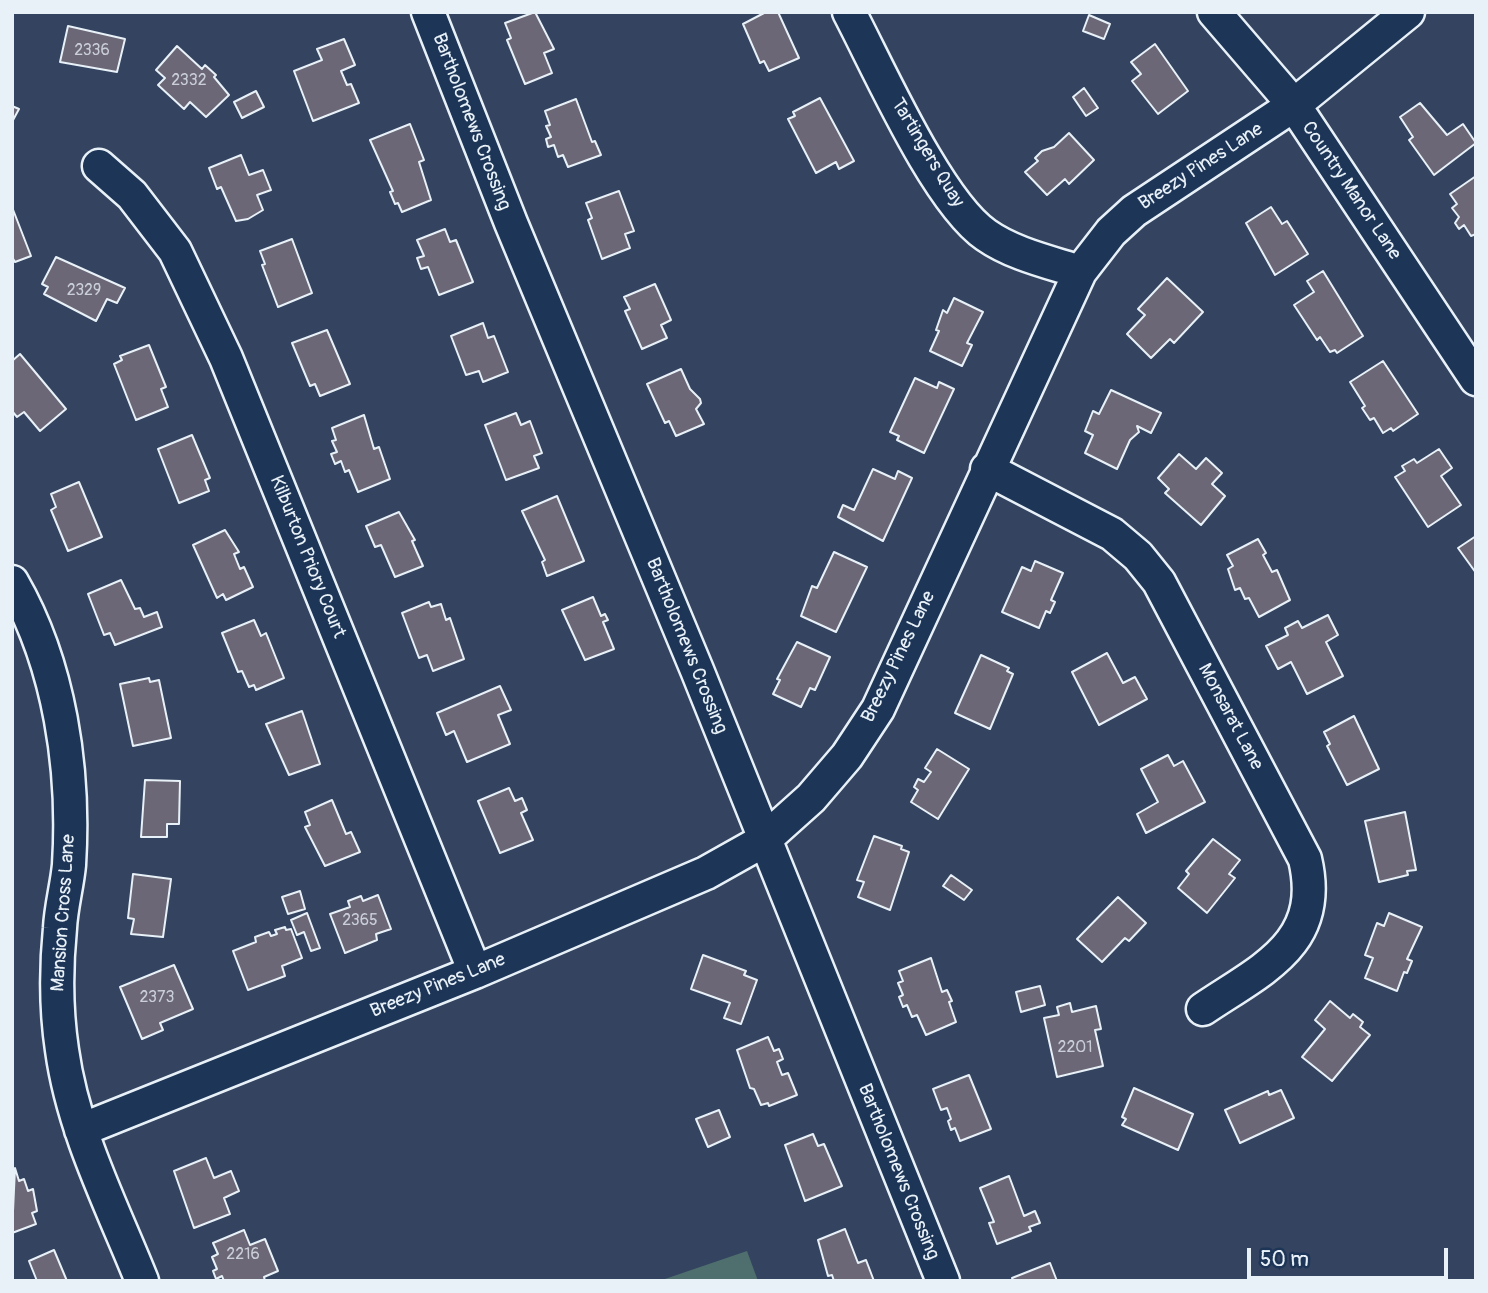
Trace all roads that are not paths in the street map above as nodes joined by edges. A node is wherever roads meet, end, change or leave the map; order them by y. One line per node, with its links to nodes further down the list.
1 (428, 12): 11 (street, Bartholomews Crossing)
2 (849, 12): 7 (street, Tartingers Quay)
3 (1214, 12): 5 (street, Country Manor Lane)
4 (1408, 12): 5 (street, Breezy Pines Lane)
5 (1294, 105): 7 (street, Breezy Pines Lane); 8 (street, Country Manor Lane)
6 (99, 166): 12 (street, Kilburton Priory Court)
7 (1080, 272): 9 (street, Breezy Pines Lane)
8 (1476, 379)
9 (988, 469): 11 (street, Breezy Pines Lane); 13 (street, Monsarat Lane)
10 (12, 582): 14 (street, Mansion Cross Lane)
11 (763, 841): 12 (street, Breezy Pines Lane); 16 (street, Bartholomews Crossing)
12 (475, 972): 14 (street, Breezy Pines Lane)
13 (1203, 1009)
14 (81, 1130): 15 (street, Mansion Cross Lane)
15 (142, 1281)
16 (943, 1281)

